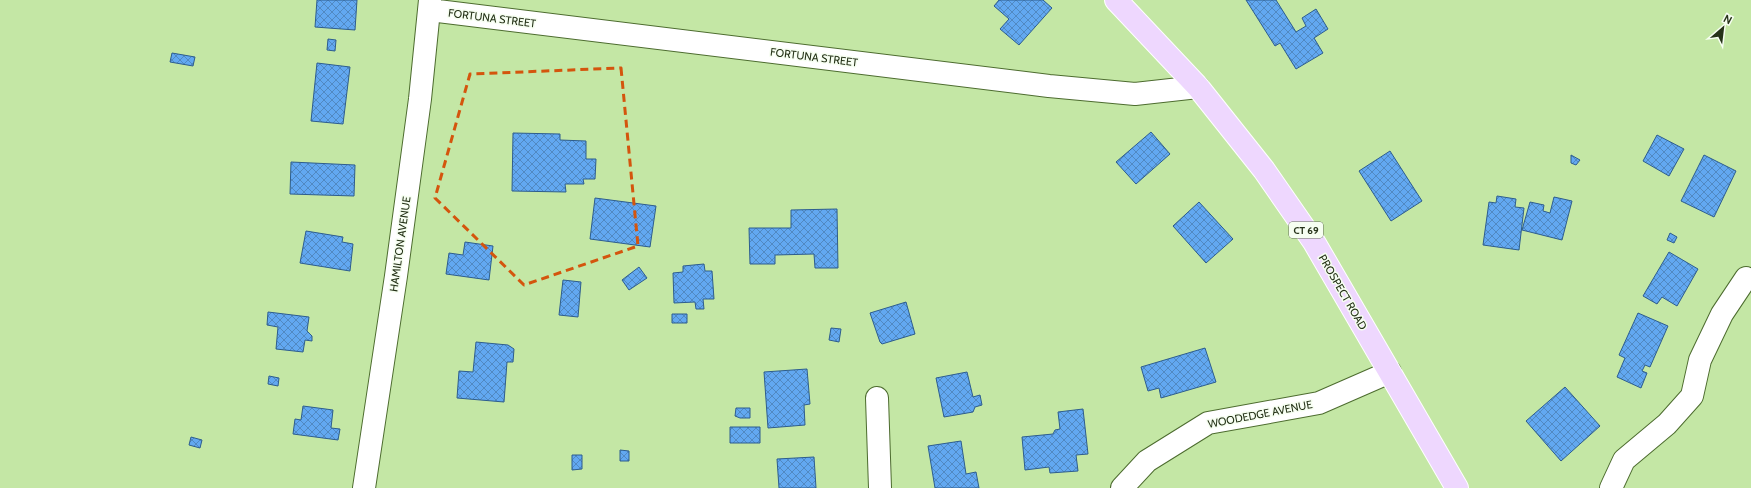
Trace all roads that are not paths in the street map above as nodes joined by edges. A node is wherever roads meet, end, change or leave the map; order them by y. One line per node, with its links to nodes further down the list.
1 (1116, 0): 3 (main road, PROSPECT ROAD / CT 69)
2 (430, 5): 3 (street, FORTUNA STREET); 7 (street, HAMILTON AVENUE)
3 (1198, 87): 5 (main road, PROSPECT ROAD / CT 69)
4 (1746, 278): 11 (street)
5 (1390, 372): 9 (street, WOODEDGE AVENUE); 10 (main road, PROSPECT ROAD / CT 69)
6 (877, 398): 8 (street)
7 (364, 488)
8 (880, 488)
9 (1122, 488)
10 (1458, 488)
11 (1611, 488)

